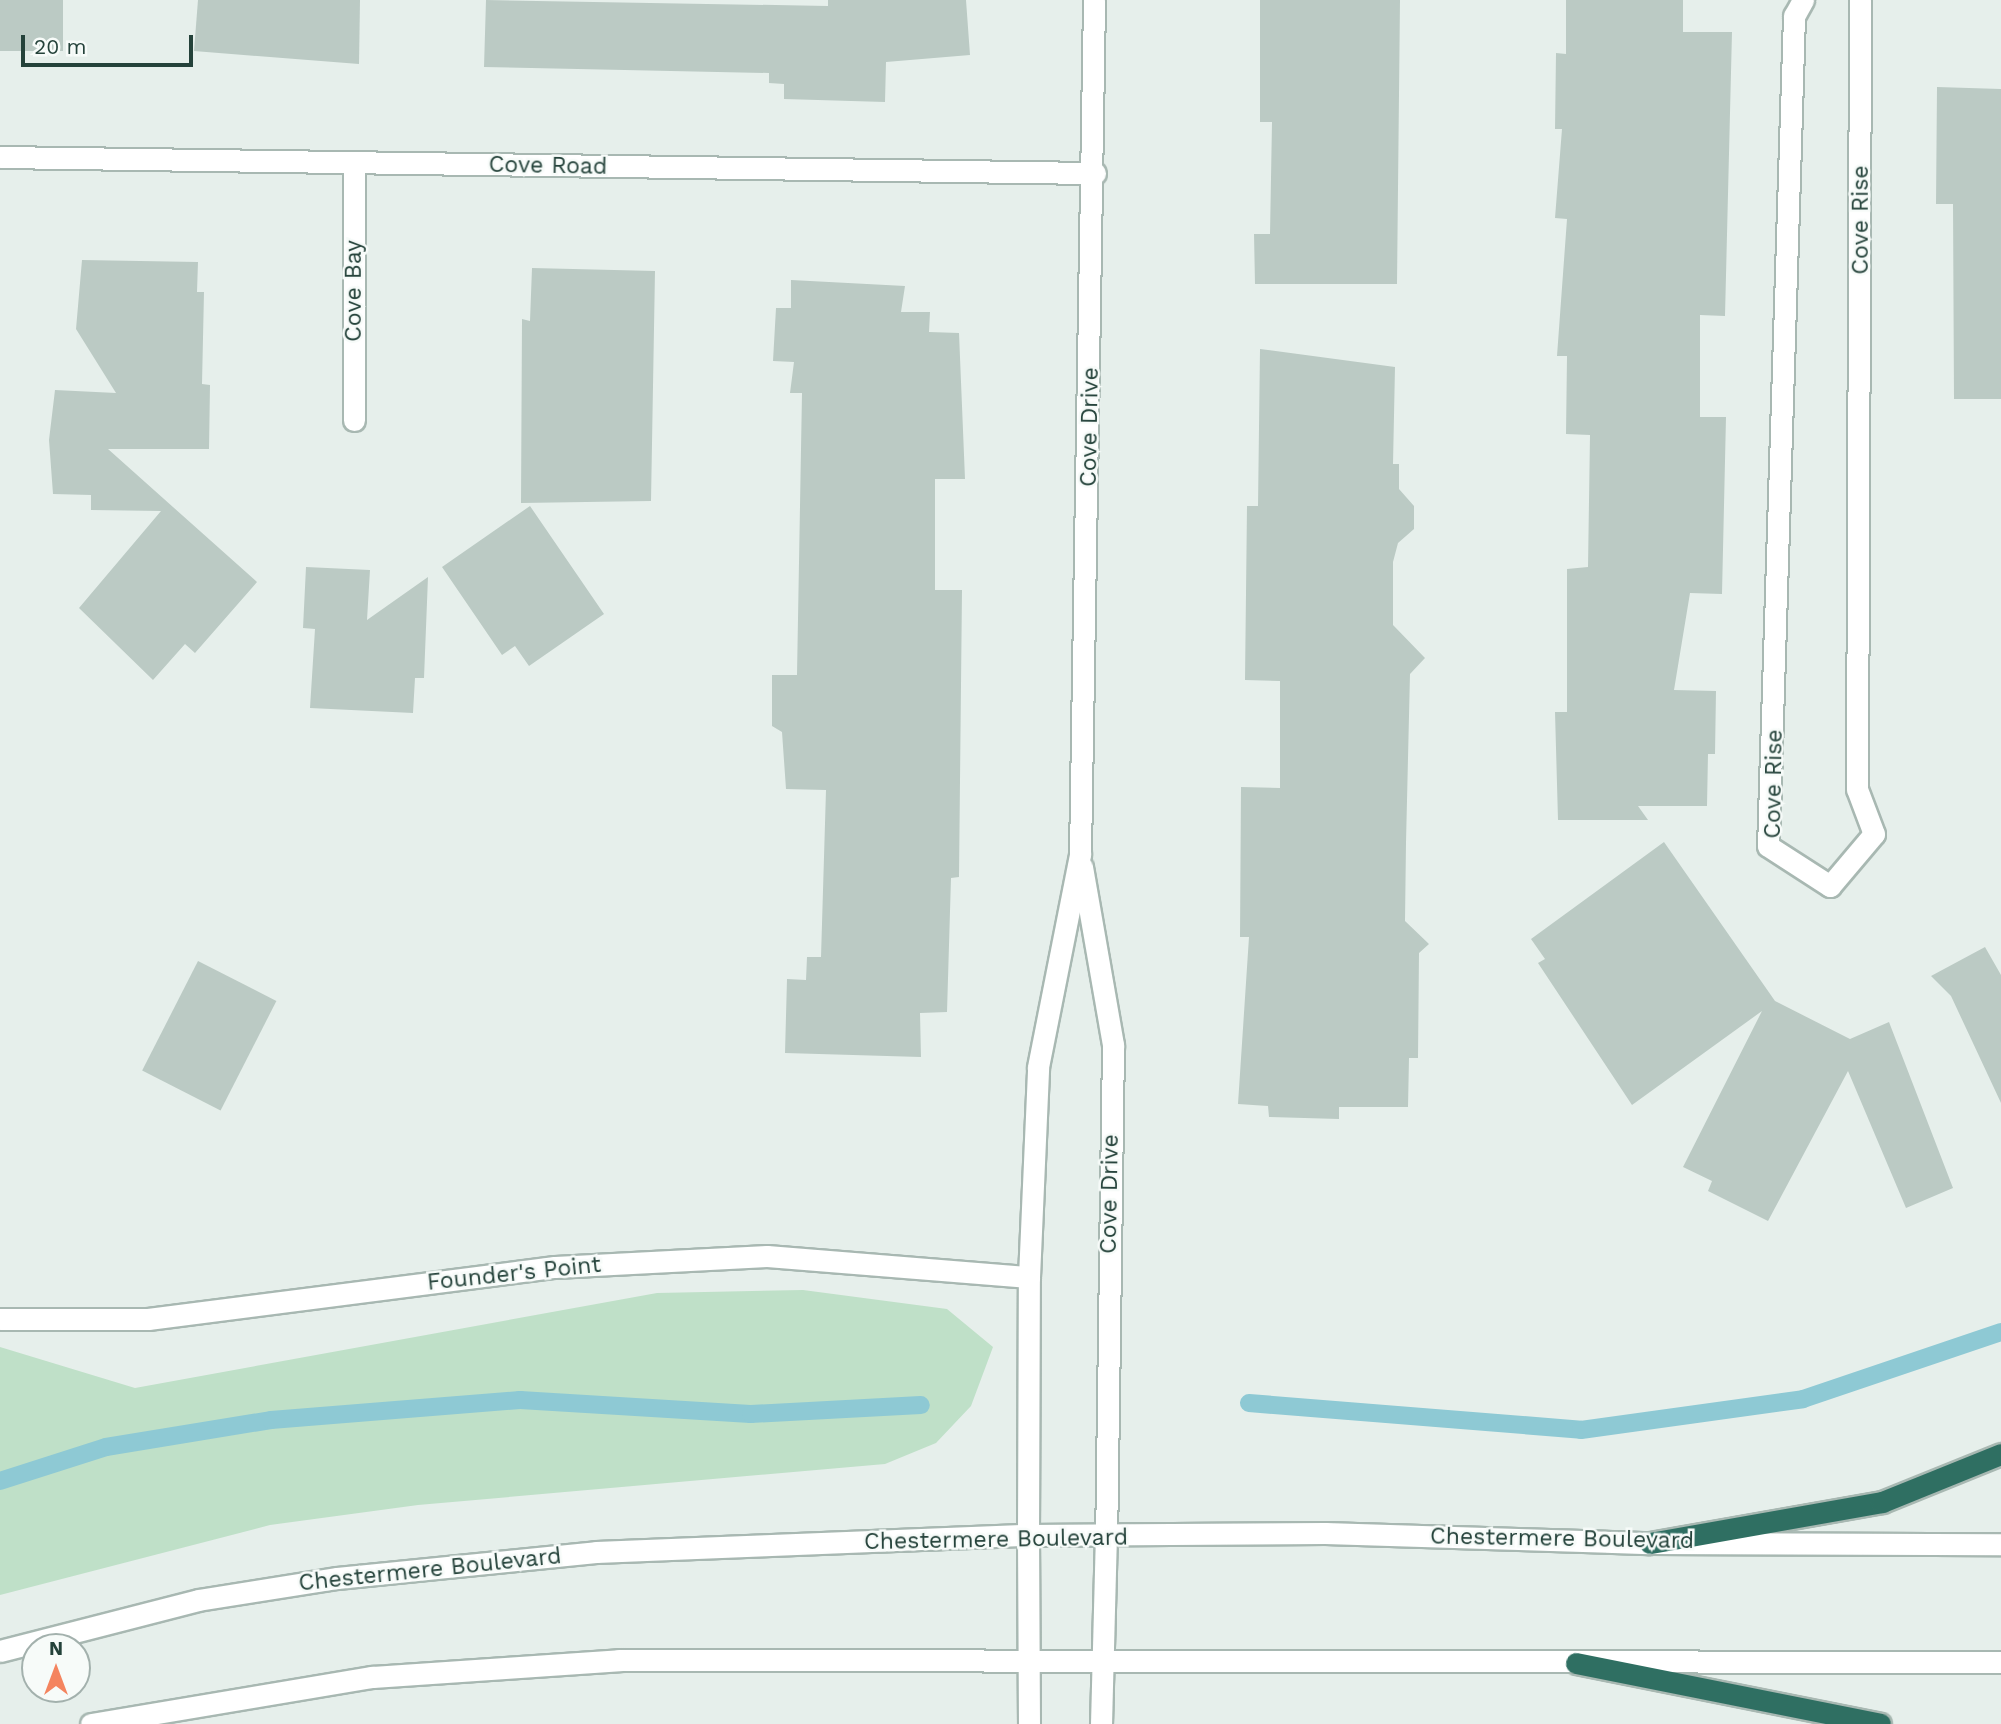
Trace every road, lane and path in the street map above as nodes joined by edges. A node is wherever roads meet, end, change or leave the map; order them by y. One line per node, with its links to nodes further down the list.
1 (1094, 0): 6 (street, Cove Drive)
2 (1803, 0): 3 (street, Cove Rise)
3 (1860, 0)
4 (0, 157): 5 (street, Cove Road)
5 (354, 163): 6 (street, Cove Road); 7 (street, Cove Bay)
6 (1095, 173): 8 (street, Cove Drive)
7 (354, 420)
8 (1080, 854): 9 (street, Cove Drive); 13 (street, Cove Drive)
9 (1028, 1277): 10 (street, Founder's Point); 12 (street, Cove Drive)
10 (0, 1319)
11 (2001, 1454): 14 (highway)
12 (1028, 1535): 13 (street, Chestermere Boulevard); 16 (street, Chestermere Boulevard); 17 (street, Cove Drive)
13 (1106, 1537): 14 (street, Chestermere Boulevard); 18 (street, Cove Drive)
14 (1650, 1543): 15 (street, Chestermere Boulevard)
15 (2001, 1544)
16 (0, 1651)
17 (1028, 1658): 18 (street); 21 (street); 22 (street, Cove Drive)
18 (1103, 1658): 20 (street); 23 (street, Cove Drive)
19 (2001, 1662): 20 (street)
20 (1576, 1663): 24 (highway)
21 (91, 1724)
22 (1029, 1724)
23 (1101, 1724)
24 (1880, 1724)

